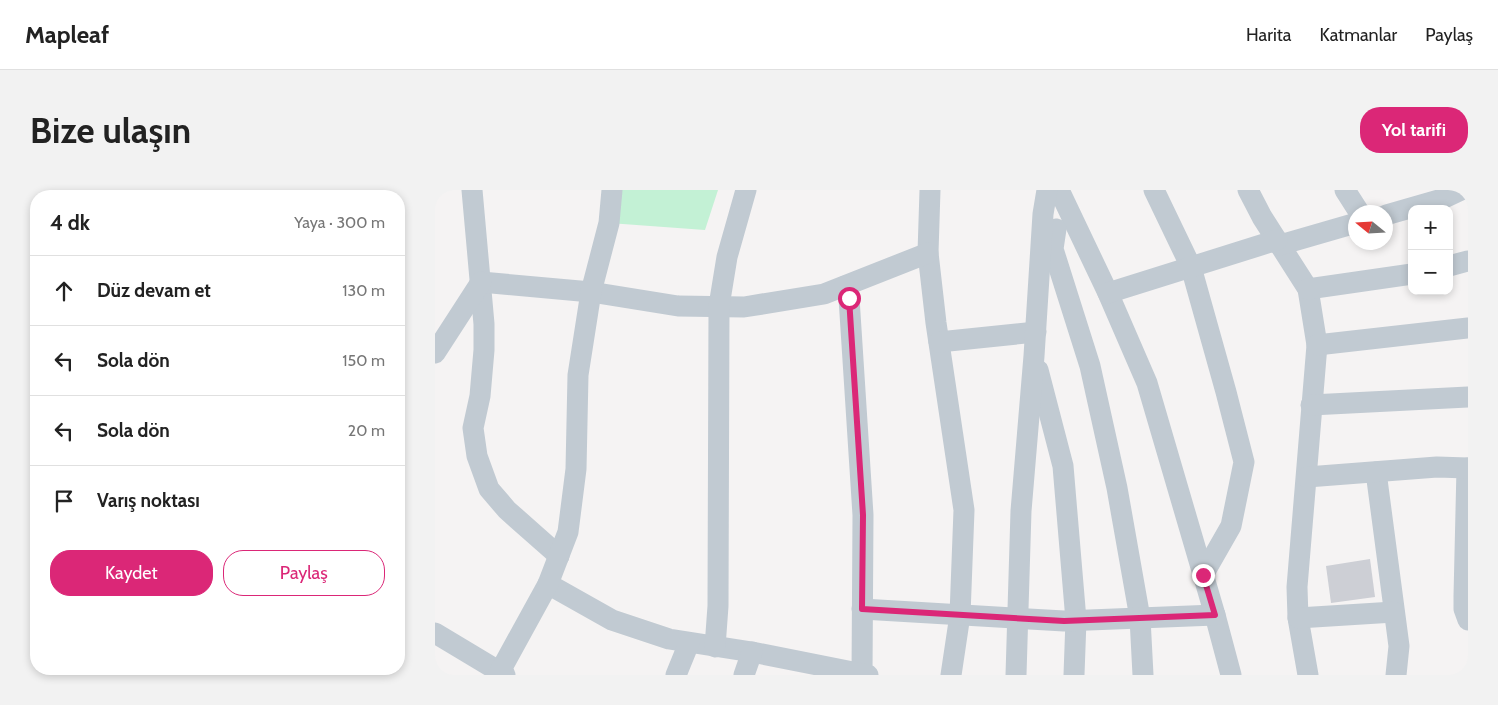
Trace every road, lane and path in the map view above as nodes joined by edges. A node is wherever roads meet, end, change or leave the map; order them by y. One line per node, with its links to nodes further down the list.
1 (471, 190): 21 (street)
2 (613, 190): 24 (street)
3 (747, 190): 26 (street)
4 (917, 190): 16 (street)
5 (931, 190): 16 (street)
6 (1047, 190): 28 (street)
7 (1154, 190): 19 (street)
8 (1248, 190): 15 (street)
9 (1345, 190): 12 (street)
10 (1461, 190): 13 (street)
11 (1062, 196): 25 (street); 46 (street)
12 (1355, 205)
13 (1393, 213)
14 (1348, 225): 15 (street)
15 (1278, 242): 19 (street); 23 (street)
16 (921, 256): 22 (street); 29 (street)
17 (1468, 261): 18 (street)
18 (1453, 265)
19 (1191, 267): 25 (street); 39 (street)
20 (1408, 275): 23 (street)
21 (481, 282): 24 (street); 31 (street); 38 (street)
22 (845, 286): 26 (street); 41 (street)
23 (1308, 289): 30 (street)
24 (591, 292): 26 (street); 38 (street)
25 (1108, 293): 39 (street)
26 (719, 306): 52 (street)
27 (1468, 328): 30 (street)
28 (1036, 332): 29 (street); 32 (street)
29 (939, 342): 43 (street)
30 (1317, 345): 34 (street)
31 (435, 353)
32 (1034, 356): 45 (street); 48 (street)
33 (1468, 397): 34 (street)
34 (1311, 405): 37 (street)
35 (1467, 468): 36 (street); 49 (street)
36 (1376, 472): 37 (street); 42 (street)
37 (1307, 477): 47 (street)
38 (559, 556): 40 (street)
39 (1203, 575): 44 (street)
40 (548, 584): 51 (street); 54 (street)
41 (862, 609): 43 (street); 57 (street)
42 (1394, 612): 47 (street); 64 (street)
43 (959, 615): 45 (street); 58 (street)
44 (1215, 615): 46 (street); 62 (street)
45 (1018, 618): 48 (street); 59 (street)
46 (1140, 618): 48 (street); 61 (street)
47 (1298, 618): 63 (street)
48 (1076, 620): 60 (street)
49 (1468, 620)
50 (435, 633): 54 (street)
51 (689, 642): 52 (street); 55 (street)
52 (715, 647): 53 (street)
53 (752, 652): 56 (street); 57 (street)
54 (501, 674)
55 (676, 675)
56 (745, 675)
57 (864, 675)
58 (951, 675)
59 (1016, 675)
60 (1074, 675)
61 (1143, 675)
62 (1231, 675)
63 (1308, 675)
64 (1396, 675)

